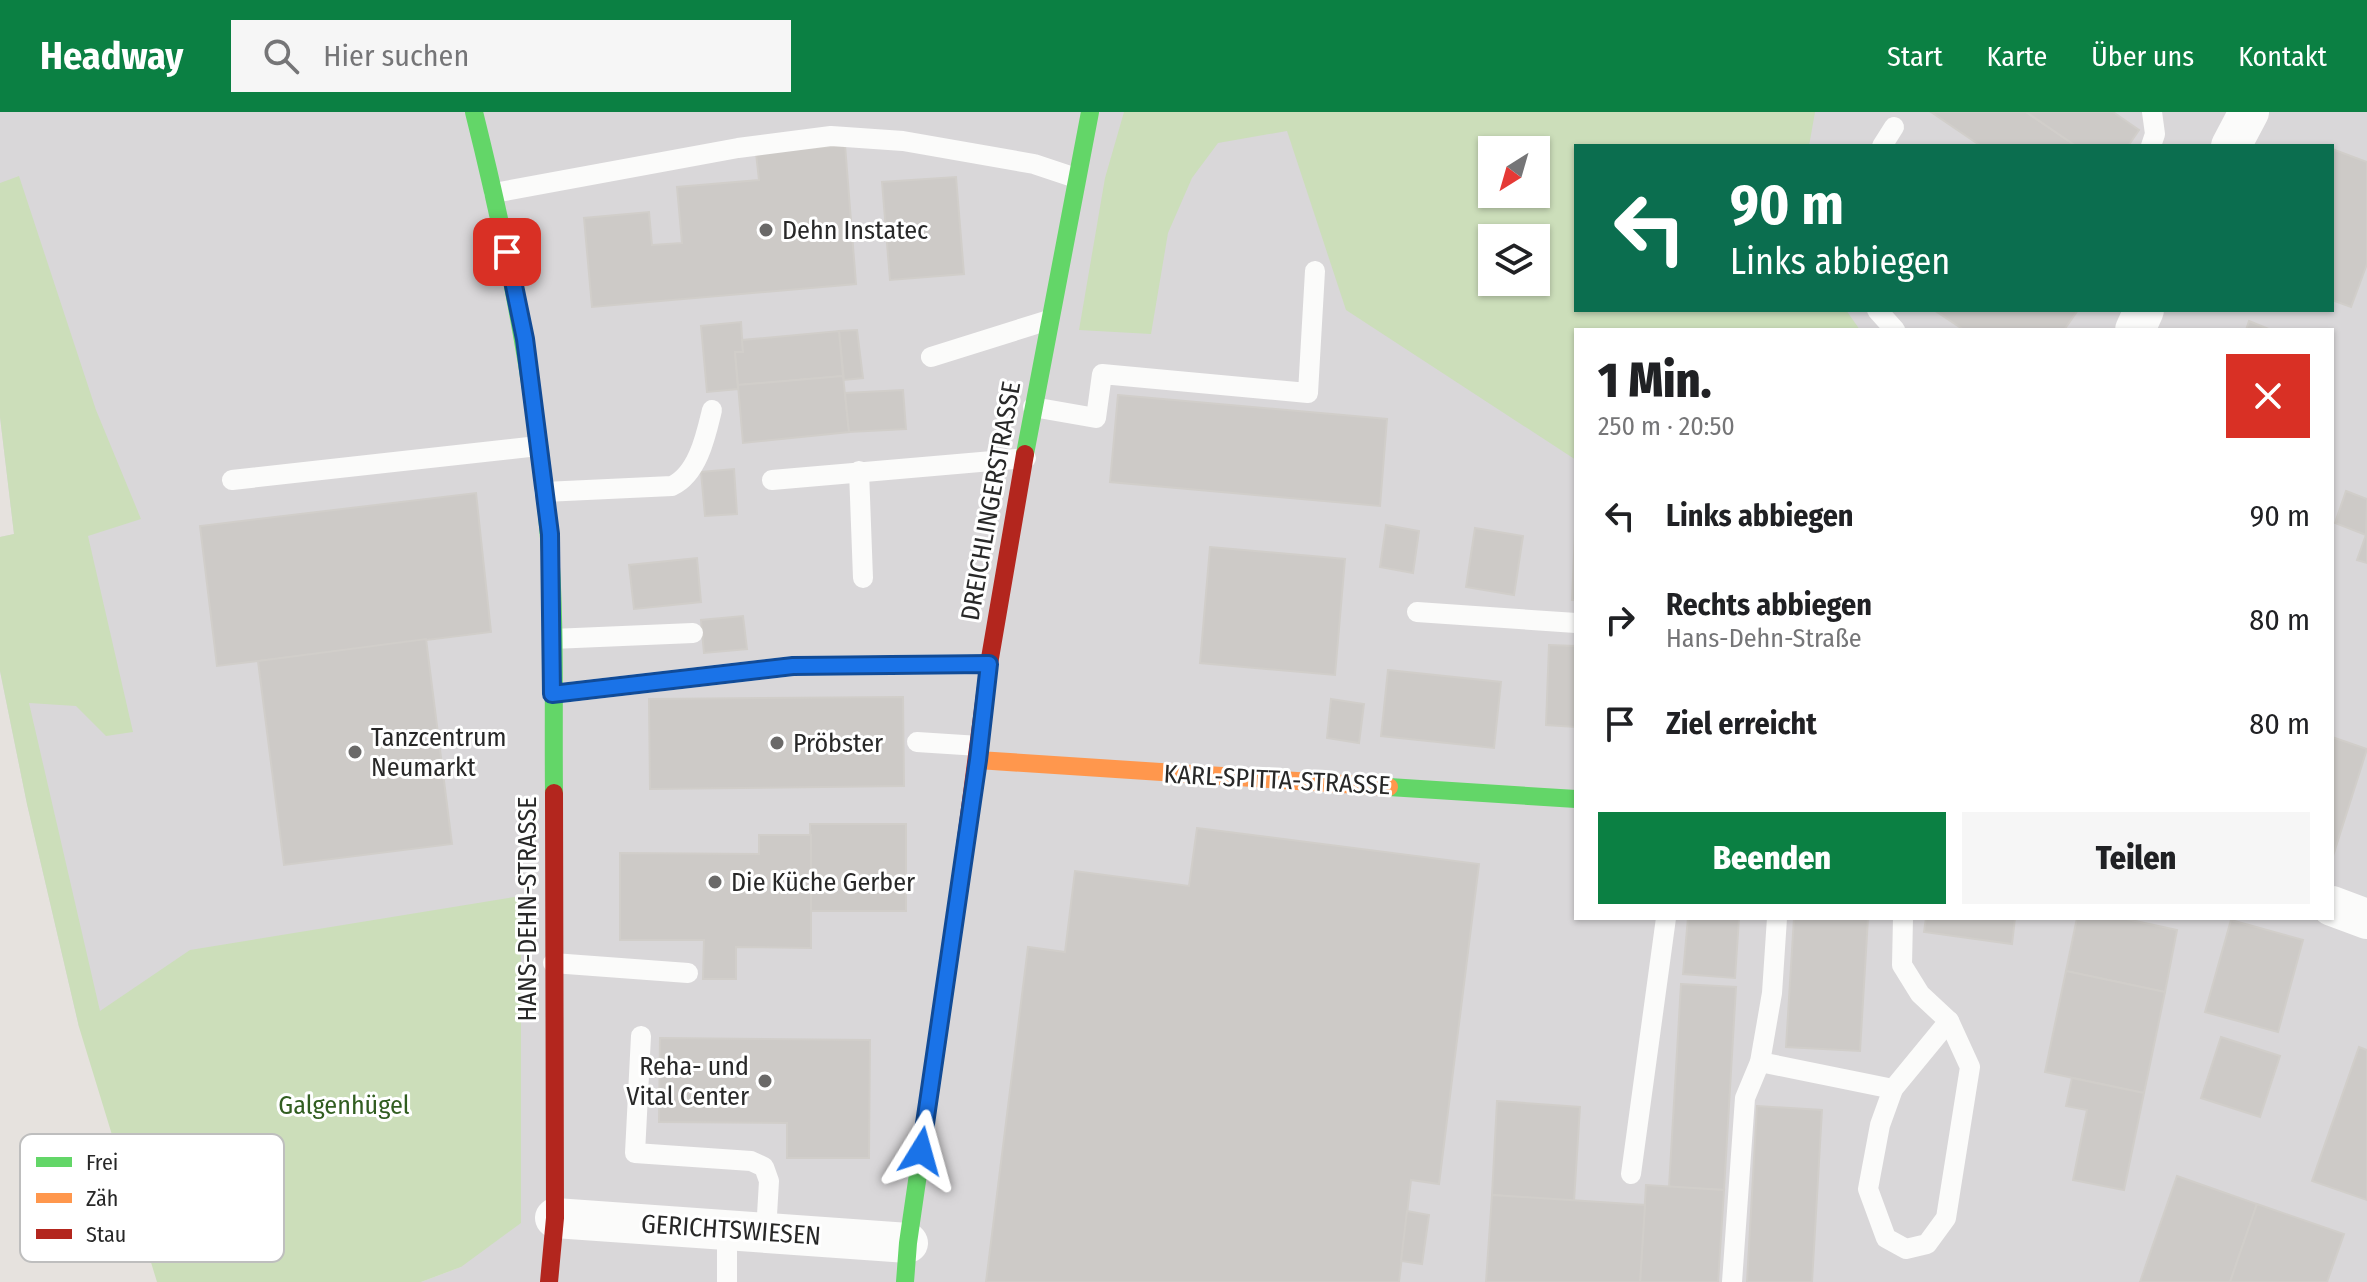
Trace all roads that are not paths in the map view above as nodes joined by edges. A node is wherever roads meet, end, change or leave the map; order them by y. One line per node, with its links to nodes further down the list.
1 (474, 112): 10 (street, HANS-DEHN-STRASSE)
2 (1090, 112): 9 (street, DREICHLINGERSTRASSE)
3 (2152, 112): 7 (lane)
4 (2249, 112): 8 (street)
5 (1894, 127): 6 (lane)
6 (1883, 144)
7 (2152, 144)
8 (2232, 144)
9 (1076, 178): 10 (lane); 13 (street, DREICHLINGERSTRASSE)
10 (494, 193): 18 (street, HANS-DEHN-STRASSE)
11 (1315, 271): 16 (lane)
12 (1879, 312): 14 (lane)
13 (1049, 320): 15 (lane); 16 (street, DREICHLINGERSTRASSE)
14 (1893, 328)
15 (931, 357)
16 (1033, 407): 19 (street, DREICHLINGERSTRASSE)
17 (712, 410): 23 (lane)
18 (538, 446): 21 (lane); 23 (street, HANS-DEHN-STRASSE)
19 (1026, 458): 20 (lane); 29 (street, DREICHLINGERSTRASSE)
20 (859, 471): 22 (lane); 24 (lane)
21 (232, 480)
22 (772, 480)
23 (544, 492): 28 (street, HANS-DEHN-STRASSE)
24 (863, 578)
25 (1417, 612): 26 (lane)
26 (1574, 623)
27 (693, 633): 28 (lane)
28 (552, 639): 30 (street, HANS-DEHN-STRASSE)
29 (989, 664): 30 (lane); 32 (street, DREICHLINGERSTRASSE)
30 (552, 694): 39 (street, HANS-DEHN-STRASSE)
31 (917, 742): 32 (lane)
32 (979, 753): 33 (street, KARL-SPITTA-STRASSE); 48 (street, DREICHLINGERSTRASSE)
33 (1574, 799)
34 (2334, 907): 35 (street)
35 (2367, 919)
36 (1666, 920): 45 (lane)
37 (1777, 920): 43 (lane)
38 (1903, 920): 41 (lane)
39 (553, 963): 40 (lane); 46 (street, HANS-DEHN-STRASSE)
40 (688, 973)
41 (1949, 1021): 44 (lane); 44 (lane)
42 (641, 1036): 47 (lane)
43 (1760, 1062): 44 (lane); 51 (lane)
44 (1893, 1089)
45 (1631, 1174)
46 (555, 1218): 47 (street, GERICHTSWIESEN); 49 (street, HANS-DEHN-STRASSE)
47 (747, 1231): 48 (street, GERICHTSWIESEN); 50 (lane)
48 (906, 1263)
49 (549, 1282)
50 (727, 1282)
51 (1732, 1282)

